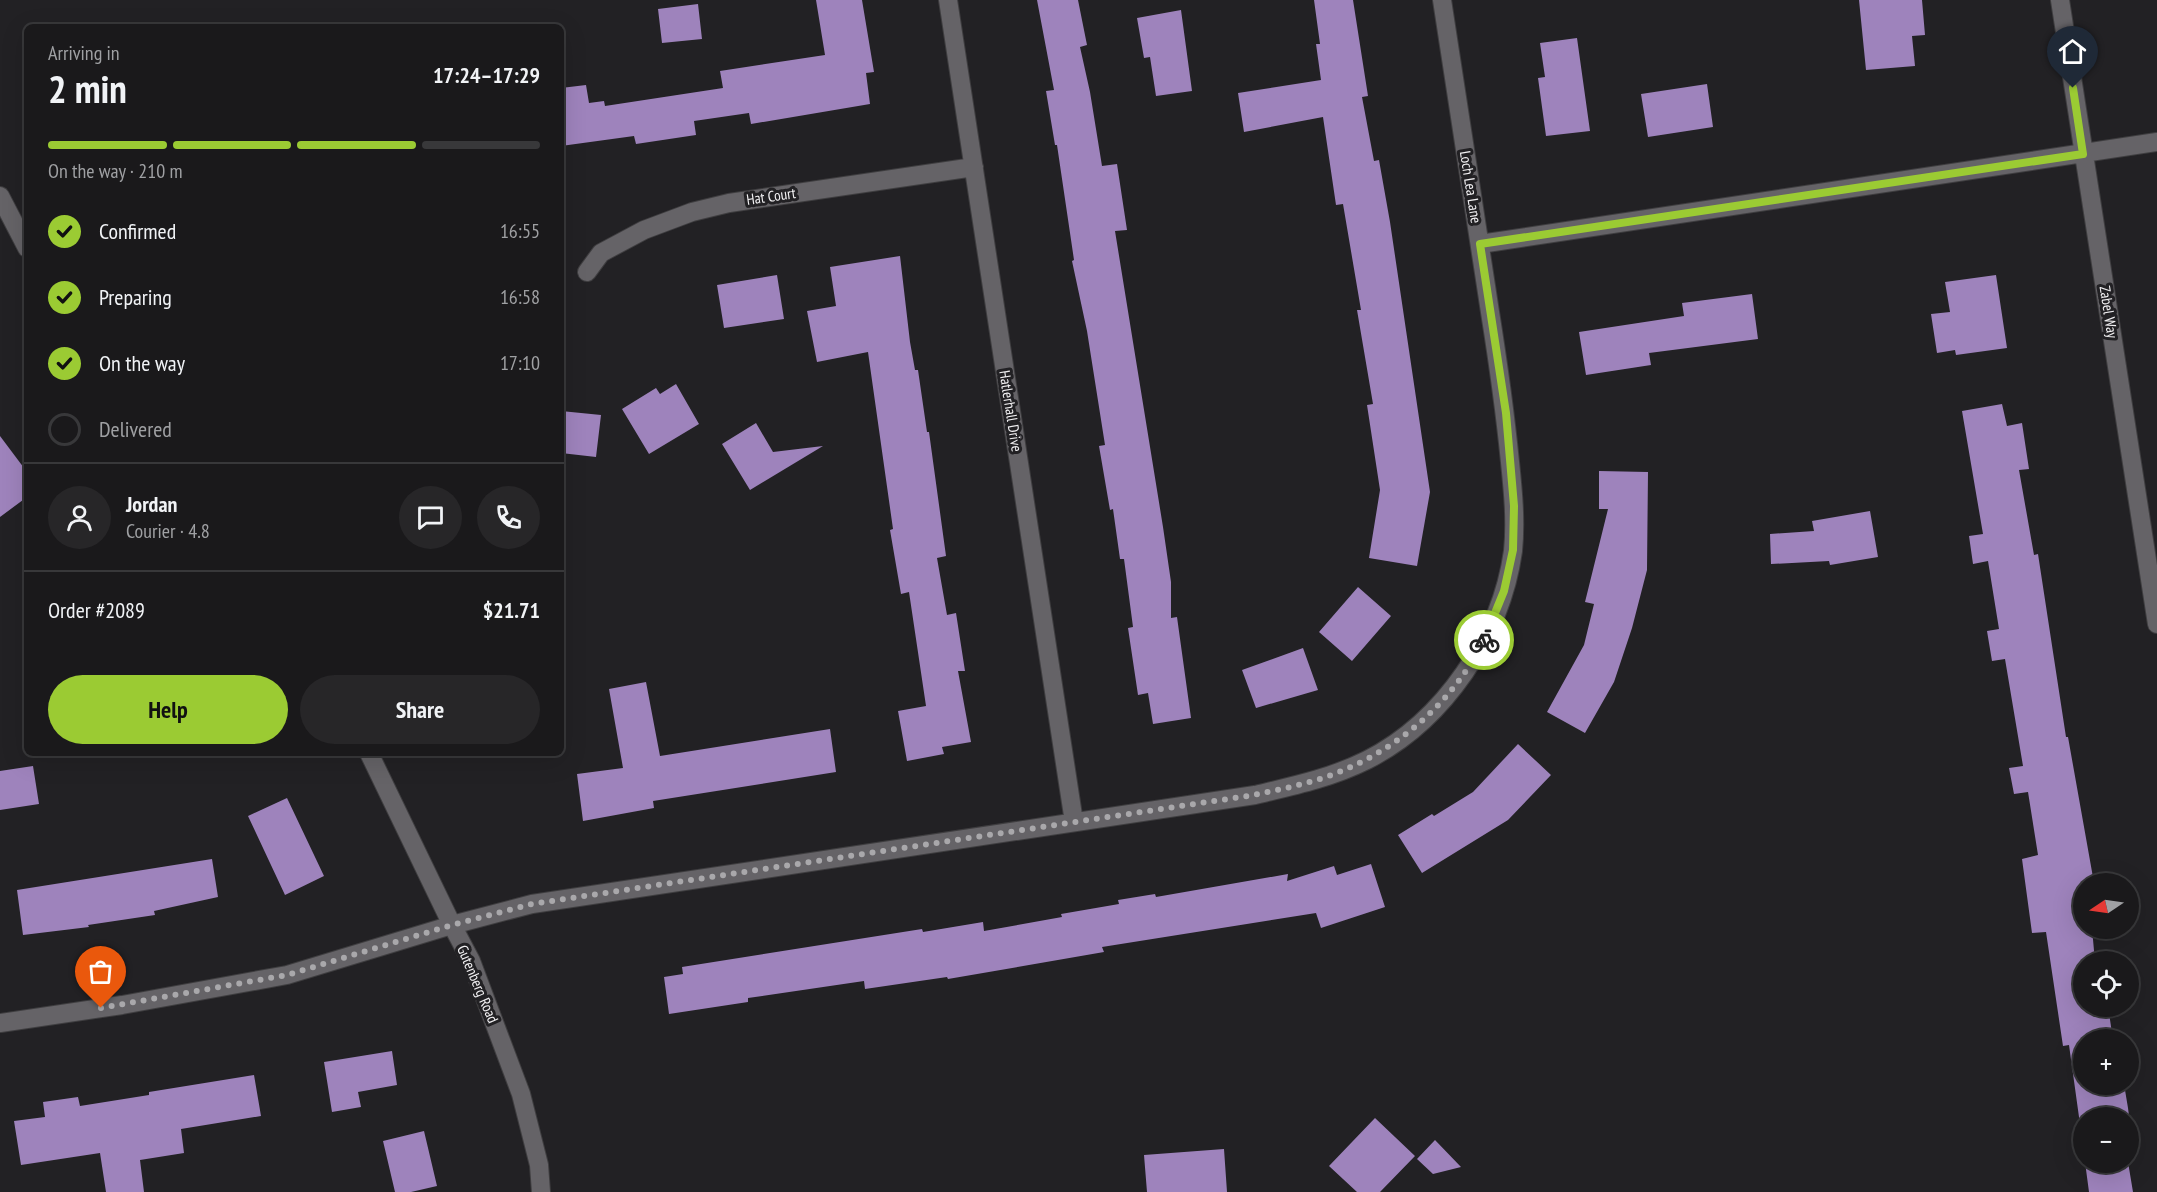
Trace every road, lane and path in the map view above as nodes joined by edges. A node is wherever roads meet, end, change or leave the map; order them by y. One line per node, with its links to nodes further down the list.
1 (948, 0): 6 (street, Hatlerhall Drive)
2 (1442, 0): 9 (street, Loch Lea Lane)
3 (2060, 0): 5 (street, Zabel Way)
4 (2157, 142): 5 (street)
5 (2083, 154): 9 (street); 11 (street, Zabel Way)
6 (974, 166): 10 (street, Hat Court); 13 (street, Hatlerhall Drive)
7 (0, 196): 8 (street)
8 (24, 242)
9 (1480, 244): 13 (street, Loch Lea Lane)
10 (587, 272)
11 (2157, 624)
12 (370, 756): 14 (street, Gutenberg Road)
13 (1074, 822): 14 (street, Loch Lea Lane)
14 (452, 925): 15 (street, Loch Lea Lane); 16 (street, Gutenberg Road)
15 (0, 1023)
16 (541, 1192)

